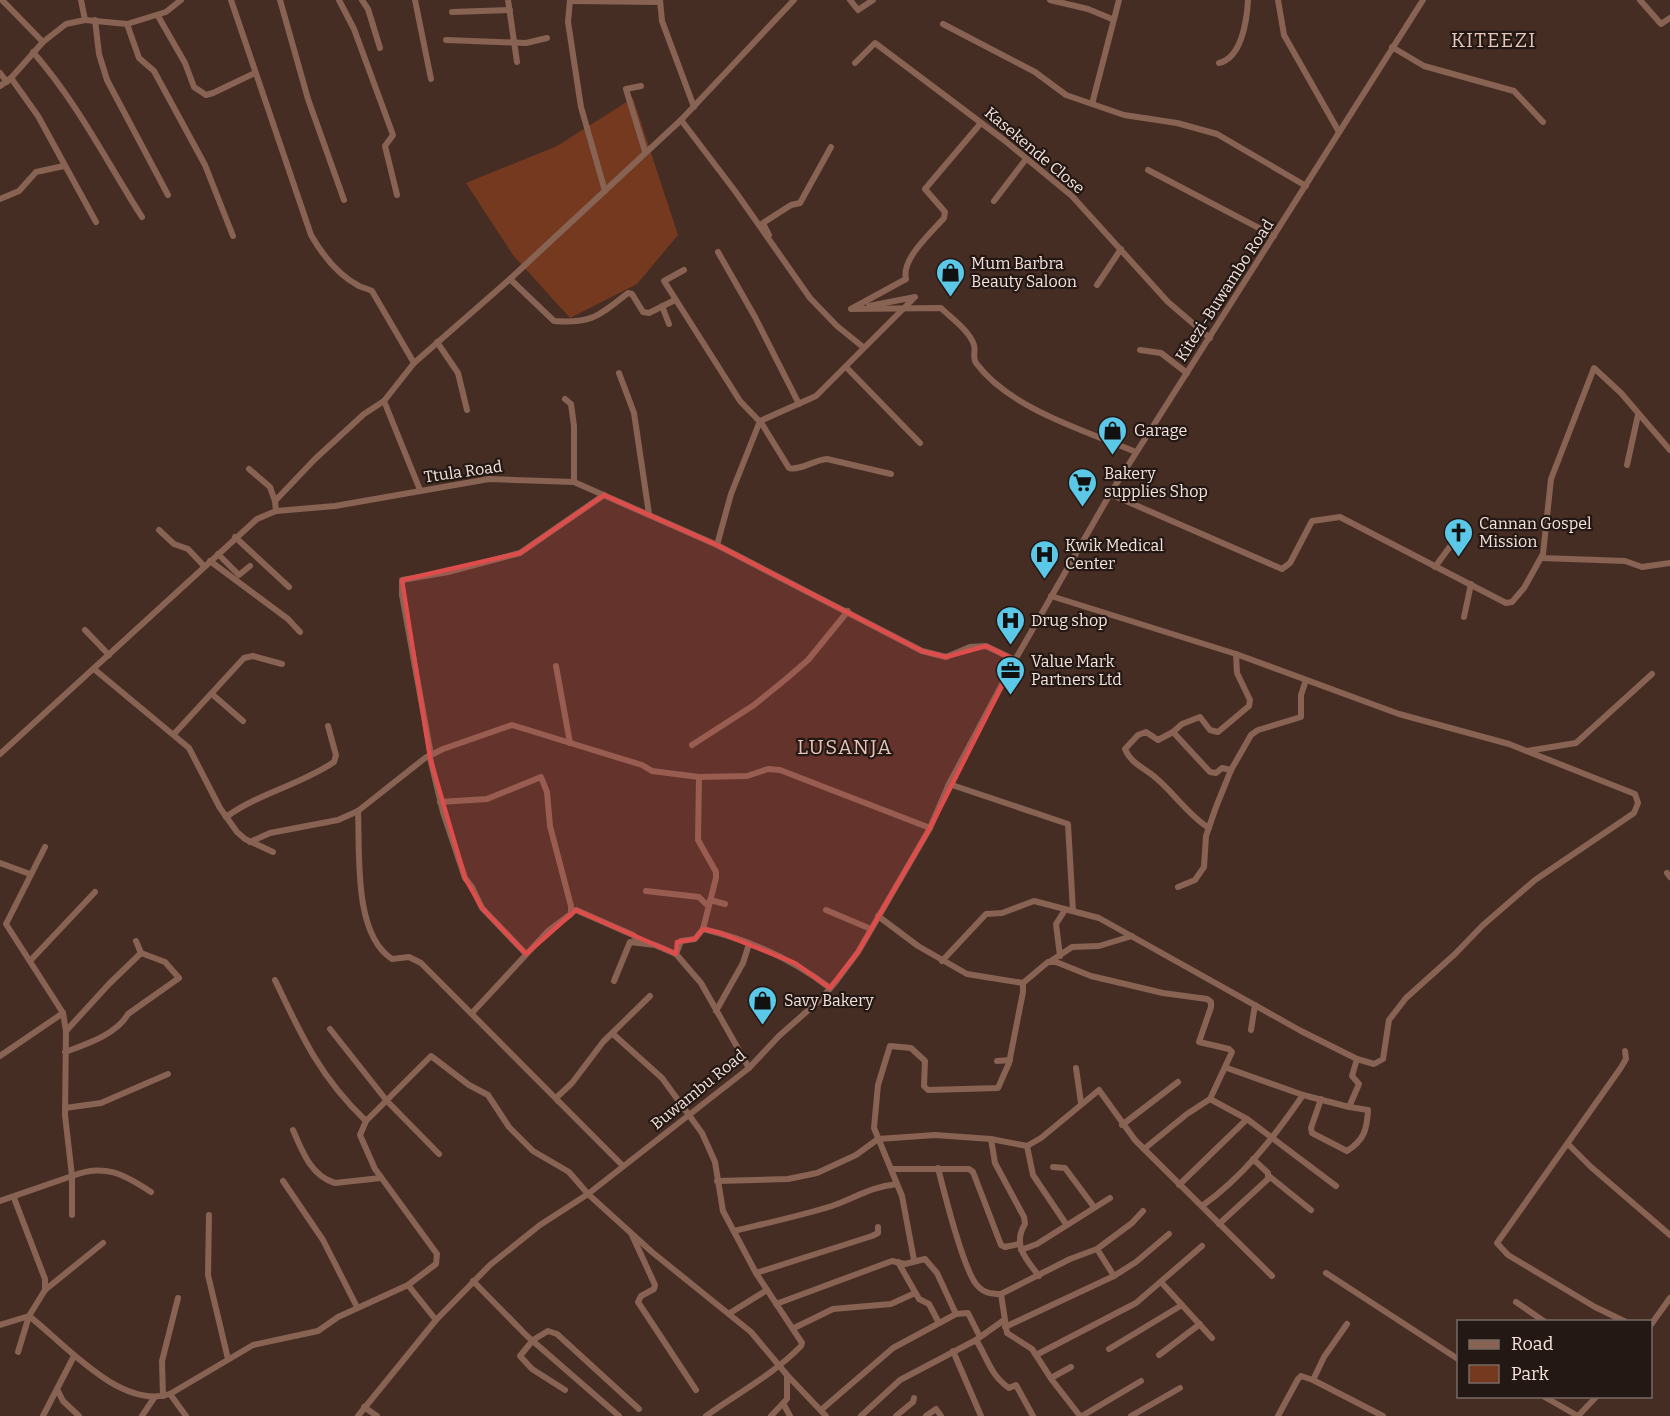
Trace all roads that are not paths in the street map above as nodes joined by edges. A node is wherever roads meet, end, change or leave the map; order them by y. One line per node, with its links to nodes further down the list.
1 (2, 0): 33 (street)
2 (81, 0): 26 (street)
3 (182, 0): 23 (street)
4 (231, 0): 41 (street)
5 (280, 0): 62 (street)
6 (339, 0): 60 (street)
7 (362, 0): 35 (street)
8 (415, 0): 42 (street)
9 (508, 0): 21 (street)
10 (794, 0): 47 (street)
11 (850, 0): 12 (street)
12 (873, 0)
13 (1050, 0): 25 (street)
14 (1119, 0): 25 (street)
15 (1248, 0): 39 (street)
16 (1278, 0): 51 (street)
17 (1640, 0): 24 (street)
18 (570, 1): 19 (street); 58 (street)
19 (660, 1): 47 (street)
20 (1421, 1): 34 (street, Kitezi-Buwambo Road)
21 (510, 10): 22 (street); 32 (street)
22 (452, 12)
23 (158, 16): 28 (street); 41 (street)
24 (1670, 18)
25 (1113, 19): 46 (street)
26 (85, 20): 27 (street); 33 (street)
27 (95, 20): 28 (street); 59 (street)
28 (128, 24): 66 (street)
29 (943, 24): 46 (street)
30 (547, 38): 32 (street)
31 (446, 40): 32 (street)
32 (515, 41): 37 (street)
33 (43, 42): 36 (street)
34 (1392, 47): 49 (street); 51 (street, Kitezi-Buwambo Road)
35 (380, 48)
36 (33, 52): 43 (street); 64 (street)
37 (517, 62)
38 (855, 63): 50 (street, Kasekende Close)
39 (1219, 63)
40 (0, 73): 43 (street)
41 (255, 73): 82 (street)
42 (431, 78)
43 (9, 80): 44 (street); 55 (street)
44 (0, 86)
45 (641, 86): 53 (street)
46 (1092, 104): 57 (street)
47 (694, 107): 48 (street)
48 (681, 120): 53 (street); 70 (street)
49 (1543, 122)
50 (981, 123): 54 (street, Kasekende Close); 76 (street)
51 (1339, 132): 57 (street, Kitezi-Buwambo Road)
52 (831, 147): 70 (street)
53 (645, 151): 58 (street)
54 (1026, 159): 63 (street); 68 (street, Kasekende Close)
55 (64, 166): 61 (street); 65 (street)
56 (1148, 170): 67 (street)
57 (1306, 186): 67 (street, Kitezi-Buwambo Road)
58 (605, 191): 72 (street)
59 (168, 195)
60 (397, 195)
61 (0, 199)
62 (344, 200)
63 (994, 201)
64 (142, 217)
65 (96, 222)
66 (233, 236)
67 (1274, 236): 78 (street, Kitezi-Buwambo Road)
68 (1121, 249): 73 (street); 78 (street, Kasekende Close)
69 (717, 252): 88 (street)
70 (776, 252): 80 (street)
71 (684, 270): 74 (street)
72 (510, 279): 75 (street); 79 (street)
73 (1097, 285)
74 (675, 300): 75 (street); 91 (street)
75 (662, 306): 77 (street)
76 (851, 309): 80 (street); 94 (street)
77 (669, 324)
78 (1210, 338): 85 (street, Kitezi-Buwambo Road)
79 (437, 342): 82 (street); 89 (street)
80 (863, 347): 83 (street)
81 (1140, 350): 85 (street)
82 (414, 363): 87 (street)
83 (846, 368): 88 (street); 92 (street)
84 (619, 373): 104 (street)
85 (1186, 373): 94 (street, Kitezi-Buwambo Road)
86 (565, 399): 98 (street)
87 (384, 401): 99 (street); 102 (street)
88 (800, 404): 91 (street)
89 (467, 410)
90 (1638, 416): 93 (street); 95 (street); 110 (street)
91 (760, 421): 97 (street); 108 (street)
92 (920, 443)
93 (1670, 450)
94 (1136, 452): 100 (street, Kitezi-Buwambo Road)
95 (1627, 465)
96 (249, 469): 102 (street)
97 (891, 474)
98 (574, 482): 99 (street, Ttula Road); 101 (street, Ttula Road)
99 (420, 490): 103 (street, Ttula Road)
100 (1110, 494): 115 (street); 118 (street, Kitezi-Buwambo Road)
101 (604, 495): 104 (street, Ttula Road); 140 (street)
102 (275, 501): 103 (street)
103 (276, 511): 106 (street, Ttula Road)
104 (649, 514): 108 (street, Ttula Road)
105 (159, 530): 113 (street)
106 (235, 537): 109 (street, Ttula Road); 117 (street)
107 (1457, 537): 115 (street)
108 (717, 545): 119 (street, Ttula Road)
109 (218, 554): 111 (street, Ttula Road); 114 (street)
110 (1541, 558): 112 (street); 116 (street)
111 (210, 561): 113 (street, Ttula Road); 122 (street)
112 (1670, 563)
113 (204, 566): 124 (street, Ttula Road)
114 (250, 566)
115 (1435, 567): 116 (street)
116 (1471, 584): 120 (street)
117 (289, 587)
118 (1051, 596): 123 (street); 125 (street, Buwambu Road)
119 (848, 611): 125 (street, Ttula Road); 137 (street)
120 (1464, 617)
121 (85, 630): 124 (street)
122 (300, 632)
123 (1236, 654): 130 (street); 134 (street)
124 (109, 655): 128 (street, Ttula Road)
125 (1015, 660): 143 (street, Buwambu Road)
126 (282, 664): 131 (street)
127 (556, 666): 136 (street)
128 (94, 669): 135 (street); 139 (street, Ttula Road)
129 (1652, 674): 138 (street)
130 (1306, 680): 138 (street); 141 (street)
131 (212, 694): 132 (street); 135 (street)
132 (243, 721)
133 (327, 726): 146 (street)
134 (1173, 732): 141 (street); 148 (street)
135 (174, 734): 146 (street)
136 (570, 743): 140 (street); 142 (street)
137 (692, 745)
138 (1526, 751): 193 (street)
139 (0, 754)
140 (431, 756): 144 (street); 145 (street)
141 (1231, 770): 148 (street)
142 (699, 777): 147 (street); 157 (street)
143 (949, 784): 147 (street, Buwambu Road); 161 (street)
144 (440, 802): 162 (street); 171 (street)
145 (358, 811): 149 (street); 185 (street)
146 (226, 817): 149 (street)
147 (930, 828): 163 (street, Buwambu Road)
148 (1209, 828): 154 (street)
149 (250, 842): 151 (street)
150 (45, 847): 153 (street)
151 (273, 852)
152 (0, 863): 153 (street)
153 (30, 874): 174 (street)
154 (1178, 887)
155 (646, 891): 157 (street)
156 (95, 892): 174 (street)
157 (709, 903): 158 (street); 164 (street)
158 (725, 904)
159 (826, 910): 165 (street)
160 (1065, 910): 161 (street); 173 (street); 175 (street)
161 (1073, 911): 166 (street)
162 (571, 912): 168 (street); 171 (street)
163 (878, 916): 165 (street, Buwambu Road); 175 (street)
164 (703, 928): 169 (street); 172 (street)
165 (871, 929): 180 (street, Buwambu Road)
166 (1132, 936): 173 (street); 182 (street)
167 (136, 940): 170 (street)
168 (638, 941): 172 (street); 178 (street)
169 (749, 944): 180 (street); 183 (street)
170 (141, 953): 188 (street); 191 (street)
171 (526, 954): 185 (street)
172 (676, 954): 183 (street)
173 (1059, 956): 176 (street)
174 (30, 961): 184 (street)
175 (942, 961): 179 (street)
176 (1048, 962): 179 (street); 198 (street)
177 (275, 980): 211 (street)
178 (614, 981)
179 (1023, 983): 194 (street)
180 (830, 988): 196 (street, Buwambu Road)
181 (650, 996): 189 (street)
182 (1255, 1005): 187 (street); 193 (street)
183 (716, 1011): 196 (street)
184 (63, 1013): 188 (street); 192 (street)
185 (472, 1013): 205 (street)
186 (330, 1029): 204 (street)
187 (1251, 1030)
188 (66, 1032): 191 (street)
189 (613, 1034): 205 (street); 209 (street)
190 (1625, 1051): 217 (street)
191 (65, 1052): 208 (street)
192 (0, 1056)
193 (1357, 1059): 207 (street)
194 (1010, 1060): 195 (street); 216 (street)
195 (997, 1061)
196 (749, 1068): 209 (street, Buwambu Road)
197 (1076, 1068): 206 (street)
198 (1227, 1068): 201 (street); 202 (street)
199 (168, 1074): 208 (street)
200 (1178, 1082): 212 (street)
201 (1303, 1095): 203 (street); 215 (street)
202 (1210, 1099): 210 (street); 219 (street)
203 (1321, 1099): 207 (street); 207 (street)
204 (387, 1101): 211 (street); 220 (street); 235 (street)
205 (558, 1101): 222 (street)
206 (1081, 1103): 212 (street); 218 (street)
207 (1349, 1107)
208 (65, 1108): 226 (street)
209 (687, 1115): 222 (street, Buwambu Road); 230 (street)
210 (1247, 1119): 215 (street); 232 (street)
211 (366, 1122): 228 (street)
212 (1122, 1125): 219 (street)
213 (293, 1130): 228 (street)
214 (991, 1138): 216 (street); 218 (street); 254 (street)
215 (1274, 1138): 221 (street); 233 (street)
216 (878, 1139): 225 (street); 230 (street)
217 (1568, 1144): 251 (street); 283 (street)
218 (1027, 1146): 245 (street)
219 (1144, 1149): 232 (street)
220 (439, 1154)
221 (1253, 1159): 227 (street); 239 (street)
222 (623, 1166): 235 (street, Buwambu Road)
223 (1053, 1167): 240 (street)
224 (938, 1168): 225 (street); 254 (street); 271 (street)
225 (892, 1170): 231 (street)
226 (72, 1176): 234 (street); 236 (street); 243 (street)
227 (1269, 1176): 241 (street); 246 (street)
228 (381, 1179): 267 (street)
229 (283, 1181): 277 (street)
230 (717, 1181): 248 (street)
231 (897, 1184): 248 (street); 258 (street)
232 (1179, 1185): 239 (street)
233 (1336, 1186)
234 (152, 1192)
235 (588, 1194): 249 (street); 265 (street, Buwambu Road)
236 (14, 1198): 238 (street); 268 (street)
237 (1110, 1198): 240 (street)
238 (0, 1201)
239 (1202, 1206): 246 (street)
240 (1094, 1208): 245 (street)
241 (1311, 1210)
242 (1143, 1211): 256 (street)
243 (72, 1215)
244 (209, 1215): 301 (street)
245 (1066, 1224): 254 (street)
246 (1219, 1224): 264 (street)
247 (878, 1227): 260 (street)
248 (734, 1231): 260 (street)
249 (631, 1232): 255 (street); 257 (street)
250 (1169, 1234): 263 (street)
251 (1670, 1234)
252 (103, 1243): 268 (street)
253 (1202, 1246): 266 (street)
254 (1020, 1247): 262 (street)
255 (650, 1249): 257 (street); 278 (street)
256 (1097, 1249): 262 (street); 263 (street)
257 (639, 1252): 311 (street)
258 (914, 1260): 259 (street); 279 (street)
259 (898, 1262): 270 (street); 275 (street)
260 (756, 1273): 269 (street)
261 (1326, 1273): 300 (street)
262 (1039, 1276): 271 (street)
263 (1114, 1276): 285 (street)
264 (1272, 1276)
265 (473, 1281): 281 (street, Buwambu Road); 293 (street)
266 (1161, 1282): 276 (street); 298 (street)
267 (408, 1285): 277 (street); 281 (street)
268 (45, 1290): 280 (street)
269 (767, 1290): 275 (street); 278 (street)
270 (915, 1293): 284 (street); 290 (street)
271 (1001, 1294): 285 (street)
272 (178, 1298): 312 (street)
273 (1670, 1298): 287 (street)
274 (1516, 1302): 282 (street)
275 (776, 1304): 290 (street)
276 (1182, 1305): 288 (street); 294 (street)
277 (357, 1307): 301 (street)
278 (730, 1314): 303 (street)
279 (956, 1314): 284 (street); 291 (street)
280 (29, 1316): 289 (street); 296 (street); 299 (street)
281 (436, 1320): 318 (street, Buwambu Road)
282 (1542, 1320)
283 (1622, 1320)
284 (939, 1323): 320 (street)
285 (1005, 1323): 291 (street); 298 (street)
286 (1347, 1323): 306 (street)
287 (1652, 1323)
288 (1200, 1324): 292 (street); 297 (street)
289 (0, 1325)
290 (794, 1328): 303 (street)
291 (978, 1337): 295 (street); 338 (street)
292 (1212, 1338)
293 (533, 1340): 310 (street); 319 (street); 328 (street)
294 (1109, 1349)
295 (953, 1351): 333 (street); 337 (street)
296 (18, 1352)
297 (1159, 1354)
298 (1036, 1355): 305 (street)
299 (74, 1356): 309 (street); 313 (street)
300 (1457, 1358)
301 (228, 1359): 312 (street)
302 (1071, 1367): 305 (street)
303 (780, 1368): 304 (street); 329 (street)
304 (787, 1375): 317 (street); 320 (street)
305 (1051, 1378): 321 (street)
306 (1313, 1380): 340 (street); 341 (street)
307 (1141, 1381): 321 (street)
308 (1180, 1388): 339 (street)
309 (57, 1389): 322 (street); 323 (street)
310 (566, 1390)
311 (696, 1390)
312 (166, 1395): 313 (street); 325 (street)
313 (154, 1398): 324 (street)
314 (914, 1398): 334 (street)
315 (1546, 1398): 342 (street)
316 (1595, 1398): 342 (street)
317 (784, 1405): 330 (street); 331 (street)
318 (364, 1407): 326 (street, Buwambu Road); 327 (street)
319 (639, 1409)
320 (821, 1410): 332 (street)
321 (1078, 1415)
322 (43, 1416)
323 (80, 1416)
324 (142, 1416)
325 (186, 1416)
326 (358, 1416)
327 (377, 1416)
328 (619, 1416)
329 (706, 1416)
330 (771, 1416)
331 (790, 1416)
332 (826, 1416)
333 (861, 1416)
334 (896, 1416)
335 (926, 1416): 336 (street)
336 (941, 1416)
337 (981, 1416)
338 (1033, 1416)
339 (1131, 1416)
340 (1278, 1416)
341 (1383, 1416)
342 (1578, 1416)

